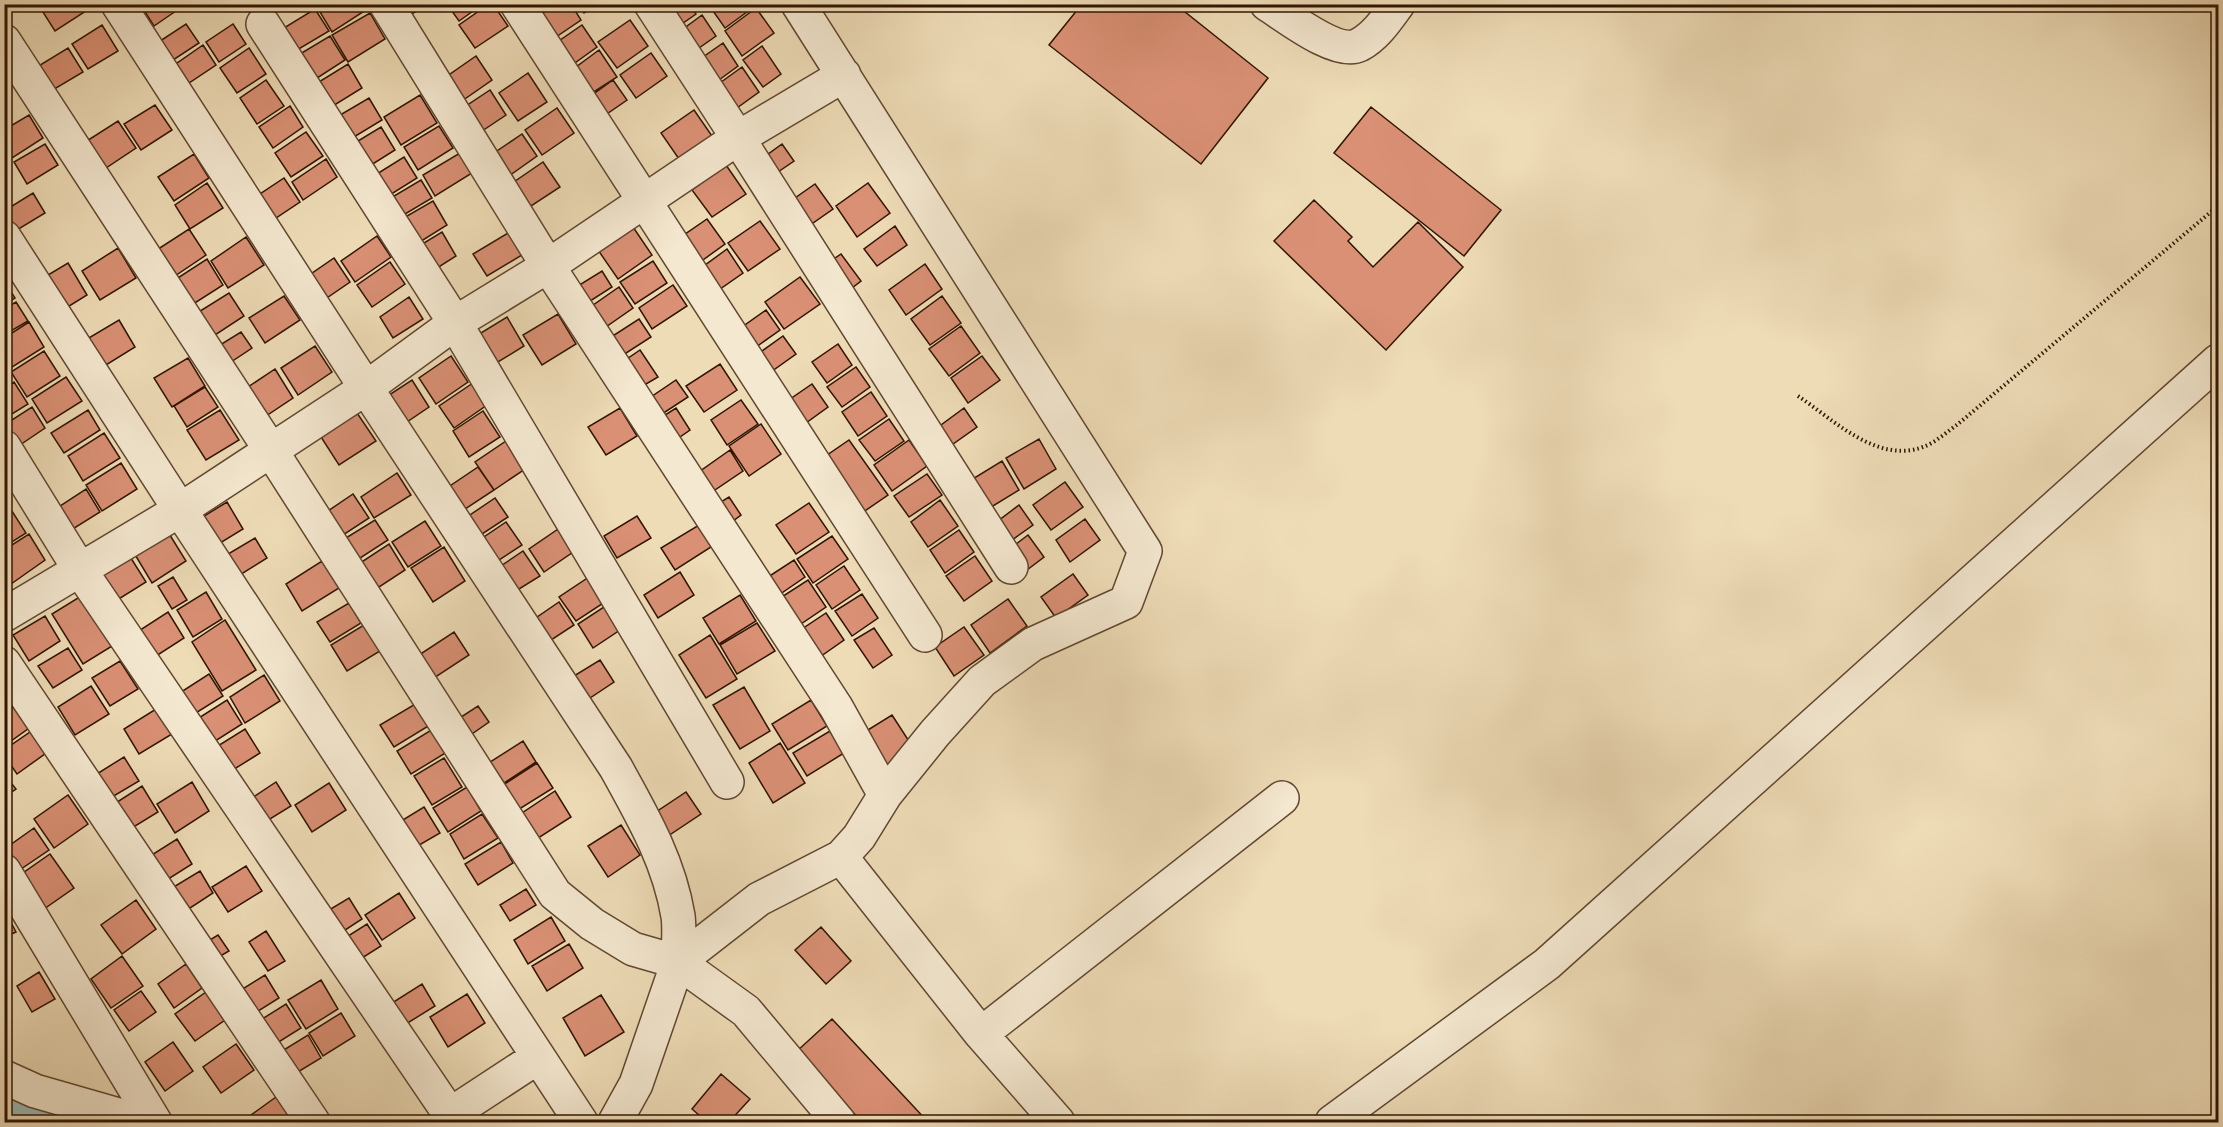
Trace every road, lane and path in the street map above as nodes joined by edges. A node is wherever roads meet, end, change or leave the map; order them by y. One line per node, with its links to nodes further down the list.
1 (118, 4): 18 (street)
2 (386, 4): 15 (street)
3 (517, 4): 12 (street)
4 (651, 4): 11 (street)
5 (798, 4): 10 (street)
6 (1267, 4): 7 (street)
7 (1398, 4)
8 (263, 24): 16 (street)
9 (4, 41): 21 (street)
10 (844, 75): 11 (street); 29 (street)
11 (738, 138): 12 (street); 23 (street)
12 (644, 201): 15 (street); 26 (street)
13 (2218, 206): 19 (path)
14 (4, 237): 22 (street)
15 (548, 266): 16 (street); 29 (street)
16 (455, 323): 18 (street); 28 (street)
17 (2218, 361): 47 (street)
18 (366, 388): 21 (street); 33 (street)
19 (1798, 396)
20 (4, 447): 24 (street)
21 (270, 449): 22 (street); 33 (street)
22 (180, 510): 24 (street); 36 (street)
23 (1011, 567)
24 (80, 570): 25 (street); 39 (street)
25 (4, 615)
26 (924, 635)
27 (4, 663): 42 (street)
28 (727, 782)
29 (885, 795): 31 (street)
30 (1282, 798): 34 (street)
31 (841, 857): 33 (street); 34 (street)
32 (4, 871): 41 (street)
33 (678, 962): 44 (street); 45 (street)
34 (981, 1034): 46 (street)
35 (4, 1053): 38 (street)
36 (538, 1057): 39 (street); 43 (street)
37 (4, 1077): 38 (street)
38 (35, 1091): 40 (street)
39 (453, 1121)
40 (143, 1122)
41 (155, 1122)
42 (313, 1122)
43 (581, 1122)
44 (615, 1122)
45 (839, 1122)
46 (1058, 1122)
47 (1332, 1122)

